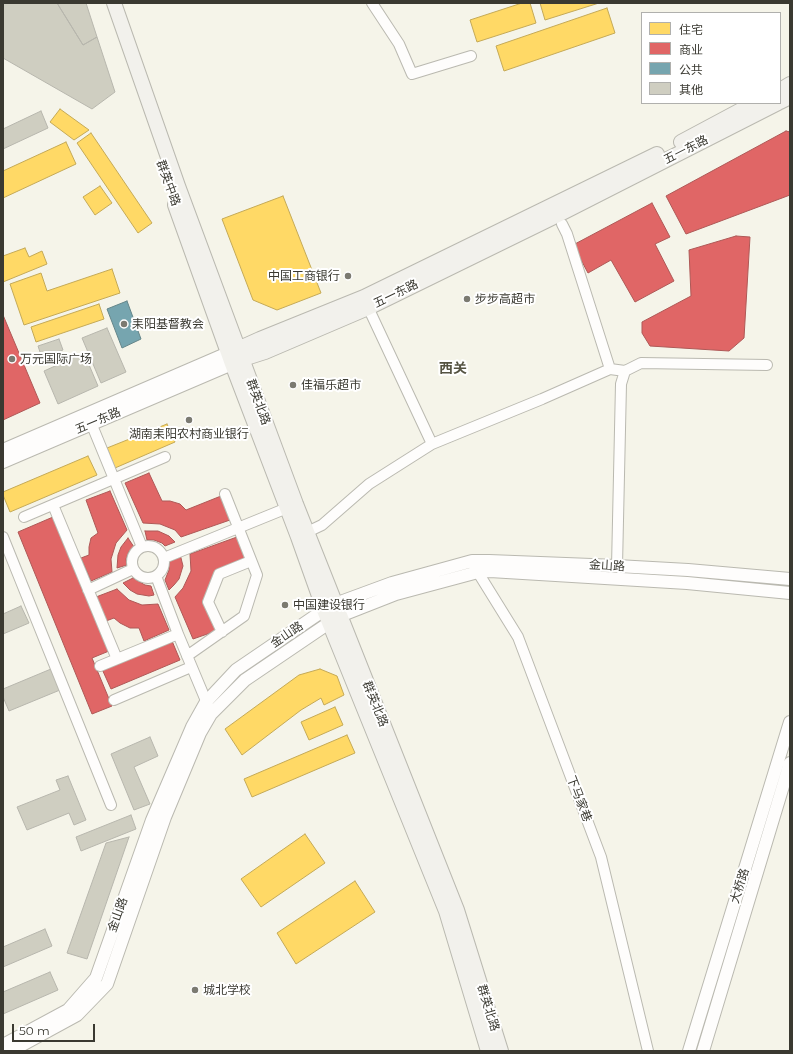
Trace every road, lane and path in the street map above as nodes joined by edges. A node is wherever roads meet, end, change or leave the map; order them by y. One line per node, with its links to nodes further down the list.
1 (103, 3): 11 (main road, 群英中路)
2 (114, 3): 11 (main road, 群英中路)
3 (372, 3): 4 (street)
4 (471, 56)
5 (790, 84): 6 (main road)
6 (781, 89)
7 (752, 104): 10 (main road, 五一东路)
8 (775, 104): 10 (main road, 五一东路)
9 (562, 224): 13 (street)
10 (366, 302): 11 (main road, 五一东路); 16 (street)
11 (235, 356): 15 (street, 五一东路); 23 (main road, 群英北路)
12 (767, 365): 14 (street)
13 (610, 370): 14 (street); 16 (street)
14 (625, 371): 31 (street)
15 (90, 419): 17 (street, 五一东路); 19 (street, 五一东路); 20 (street)
16 (432, 444): 26 (street)
17 (3, 450)
18 (165, 457): 20 (street)
19 (3, 462)
20 (114, 479): 22 (street); 28 (street)
21 (225, 494): 25 (street)
22 (53, 505): 24 (street); 36 (street)
23 (291, 506): 25 (street); 26 (main road, 群英北路)
24 (24, 517)
25 (238, 528): 29 (street); 30 (street)
26 (302, 535): 38 (main road, 群英北路)
27 (3, 537): 50 (street)
28 (142, 547): 29 (street); 33 (street)
29 (164, 558): 34 (street)
30 (251, 560): 39 (street); 39 (street)
31 (618, 566): 32 (street, 金山路); 35 (street, 金山路)
32 (475, 567): 37 (street, 金山路); 38 (street, 金山路); 55 (street, 下马家巷)
33 (133, 569): 34 (street); 36 (street)
34 (156, 576): 40 (street)
35 (790, 579)
36 (88, 590): 42 (street)
37 (790, 592)
38 (332, 613): 46 (street, 金山路); 47 (street, 金山路); 53 (main road, 群英北路); 54 (main road, 群英北路)
39 (222, 632): 41 (street)
40 (178, 634): 41 (street); 42 (street)
41 (187, 656): 44 (street)
42 (117, 660): 43 (street)
43 (100, 666)
44 (191, 667): 45 (street); 46 (street)
45 (114, 700)
46 (206, 702): 47 (street); 51 (street, 金山路)
47 (211, 714): 52 (street, 金山路)
48 (790, 722): 56 (street, 大桥路)
49 (790, 762): 57 (street, 大桥路)
50 (111, 805)
51 (3, 1045)
52 (11, 1051)
53 (488, 1051)
54 (501, 1051)
55 (648, 1051)
56 (689, 1051)
57 (703, 1051)

